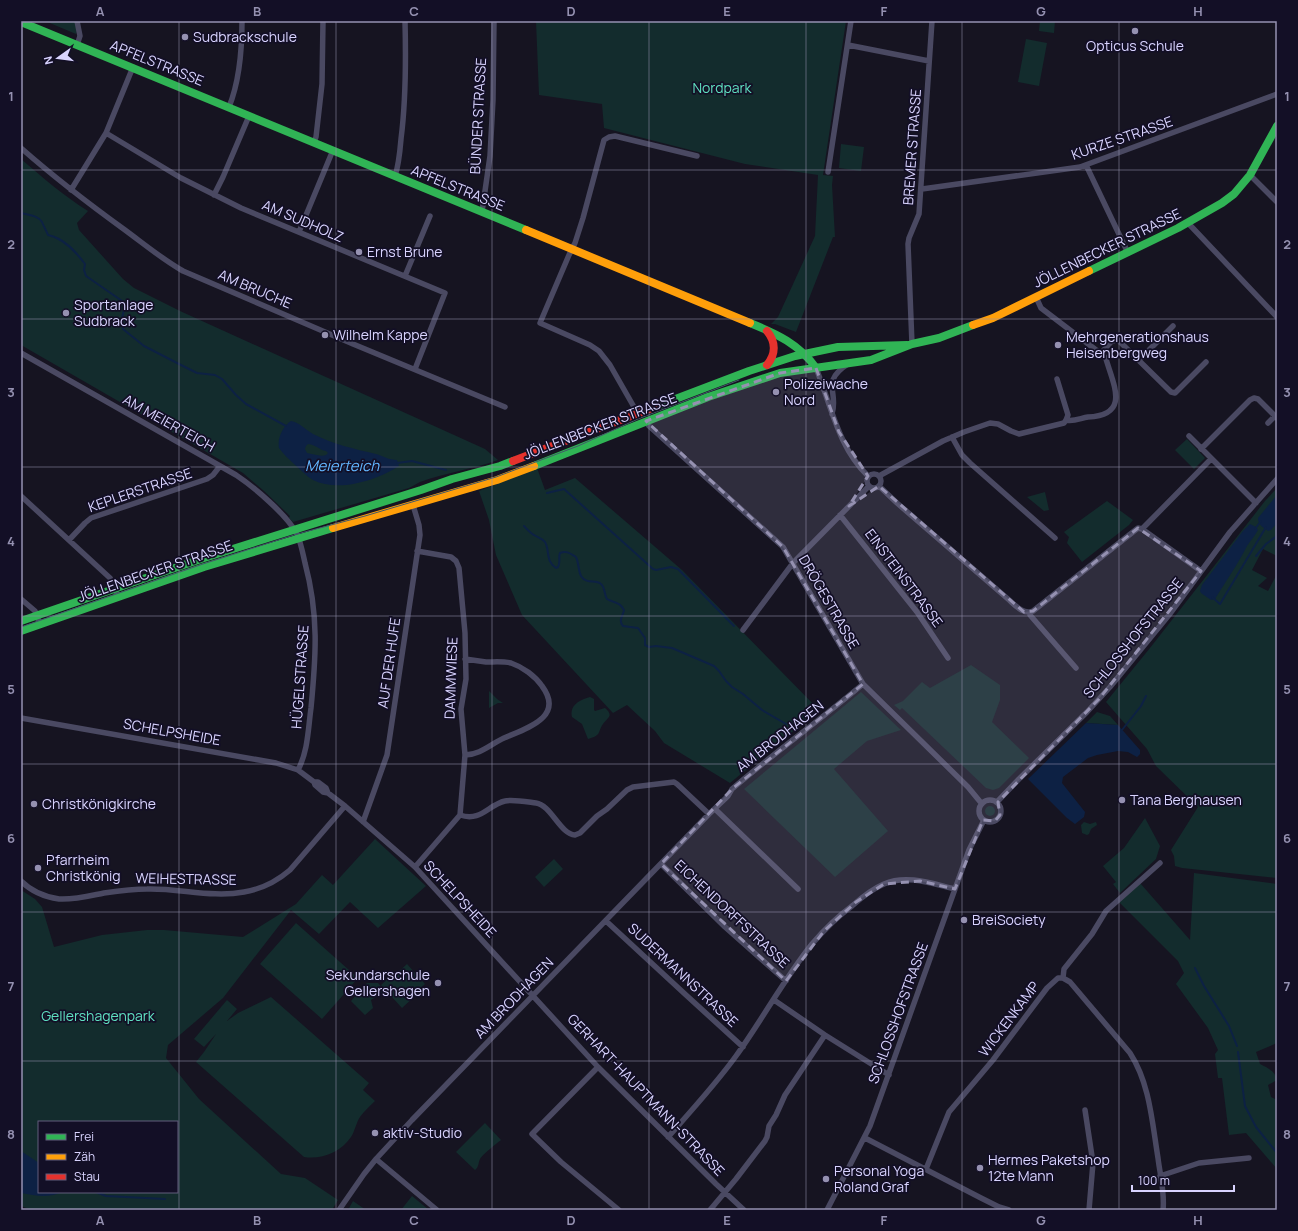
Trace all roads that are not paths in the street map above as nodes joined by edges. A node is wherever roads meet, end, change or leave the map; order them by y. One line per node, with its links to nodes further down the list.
1 (77, 21): 9 (street)
2 (242, 21): 14 (street)
3 (323, 21): 18 (street)
4 (405, 21): 25 (street)
5 (494, 21): 30 (street, BÜNDER STRASSE)
6 (851, 21): 10 (street)
7 (932, 21): 11 (street, BREMER STRASSE)
8 (21, 22): 9 (main road, APFELSTRASSE)
9 (77, 45): 12 (main road, APFELSTRASSE)
10 (848, 45): 11 (street); 23 (street)
11 (929, 61): 26 (street, BREMER STRASSE)
12 (133, 67): 14 (main road, APFELSTRASSE); 17 (street)
13 (1277, 94): 22 (street, KURZE STRASSE)
14 (229, 107): 15 (main road, APFELSTRASSE)
15 (249, 116): 18 (main road, APFELSTRASSE); 28 (street)
16 (1277, 126): 24 (main road, JÖLLENBECKER STRASSE)
17 (106, 133): 27 (street); 28 (street, AM SUDHOLZ)
18 (314, 142): 20 (main road, APFELSTRASSE)
19 (21, 148): 27 (street, AM BRUCHE)
20 (333, 150): 25 (main road, APFELSTRASSE); 33 (street)
21 (698, 156): 34 (street)
22 (1086, 165): 26 (street, KURZE STRASSE); 35 (street)
23 (828, 172)
24 (1250, 175): 29 (street); 32 (main road, JÖLLENBECKER STRASSE)
25 (394, 176): 30 (main road, APFELSTRASSE)
26 (922, 189): 41 (street, BREMER STRASSE)
27 (70, 190): 50 (street, AM BRUCHE)
28 (214, 195): 33 (street, AM SUDHOLZ)
29 (1277, 202)
30 (482, 212): 34 (main road, APFELSTRASSE)
31 (430, 216): 36 (street)
32 (1188, 223): 35 (main road, JÖLLENBECKER STRASSE); 38 (street)
33 (299, 232): 36 (street, AM SUDHOLZ)
34 (572, 248): 40 (main road, APFELSTRASSE); 53 (street, JÖLLENBECKER STRASSE)
35 (1128, 253): 37 (main road, JÖLLENBECKER STRASSE)
36 (405, 276): 50 (street, AM SUDHOLZ)
37 (1036, 297): 41 (main road, JÖLLENBECKER STRASSE); 43 (street)
38 (1277, 317)
39 (1173, 326): 45 (street)
40 (761, 327): 44 (main road, APFELSTRASSE); 48 (main road)
41 (912, 344): 44 (main road, JÖLLENBECKER STRASSE); 47 (main road, JÖLLENBECKER STRASSE)
42 (21, 353): 63 (street, AM MEIERTEICH)
43 (1101, 353): 45 (street); 56 (street)
44 (805, 354): 48 (main road, JÖLLENBECKER STRASSE); 49 (main road, APFELSTRASSE)
45 (1139, 360): 46 (street)
46 (1206, 362)
47 (848, 364): 49 (main road, JÖLLENBECKER STRASSE); 54 (street)
48 (767, 365): 53 (main road, JÖLLENBECKER STRASSE)
49 (816, 368): 54 (street); 57 (main road, JÖLLENBECKER STRASSE)
50 (415, 369): 52 (street, AM BRUCHE)
51 (1057, 379): 56 (street)
52 (505, 408)
53 (638, 414): 73 (main road, JÖLLENBECKER STRASSE)
54 (832, 414): 64 (street)
55 (1276, 417): 58 (street); 61 (street)
56 (1066, 420): 60 (street)
57 (646, 421): 71 (main road, JÖLLENBECKER STRASSE); 79 (street, DRÖGESTRASSE)
58 (1268, 423)
59 (1189, 436): 61 (street)
60 (952, 437): 65 (street); 76 (street)
61 (1202, 449): 62 (street)
62 (1211, 459): 70 (street); 74 (street)
63 (220, 466): 73 (street, AM MEIERTEICH); 77 (street, KEPLERSTRASSE)
64 (868, 476): 65 (street); 67 (street)
65 (879, 476): 68 (street)
66 (1277, 479): 70 (street, SCHLOSSHOFSTRASSE)
67 (869, 486): 68 (street); 72 (street)
68 (879, 486): 84 (street)
69 (21, 496): 77 (street)
70 (1256, 502): 80 (street, SCHLOSSHOFSTRASSE)
71 (413, 504): 75 (main road, JÖLLENBECKER STRASSE); 78 (street, AUF DER HUFE)
72 (840, 515): 79 (street); 90 (street, EINSTEINSTRASSE)
73 (294, 529): 75 (street); 81 (main road, JÖLLENBECKER STRASSE)
74 (1142, 529): 80 (street); 84 (street)
75 (298, 538): 82 (main road, JÖLLENBECKER STRASSE); 96 (street, HÜGELSTRASSE)
76 (1055, 538)
77 (69, 540): 81 (street)
78 (417, 551): 91 (street, DAMMWIESE); 104 (street, AUF DER HUFE)
79 (793, 563): 88 (street); 93 (street, DRÖGESTRASSE)
80 (1201, 570): 97 (street, SCHLOSSHOFSTRASSE)
81 (115, 588): 82 (street); 85 (main road, JÖLLENBECKER STRASSE)
82 (118, 597): 87 (main road, JÖLLENBECKER STRASSE)
83 (21, 599): 85 (street)
84 (1029, 612): 92 (street)
85 (37, 615): 86 (main road, JÖLLENBECKER STRASSE); 87 (street)
86 (21, 621)
87 (40, 624): 89 (main road, JÖLLENBECKER STRASSE)
88 (743, 630)
89 (21, 631)
90 (948, 658)
91 (465, 659): 95 (street, DAMMWIESE); 95 (street)
92 (1076, 668)
93 (863, 684): 98 (street, DRÖGESTRASSE); 100 (street, AM BRODHAGEN)
94 (21, 718): 96 (street, SCHELPSHEIDE)
95 (465, 755): 102 (street, DAMMWIESE)
96 (298, 770): 99 (street, SCHELPSHEIDE)
97 (997, 802): 98 (street); 103 (street)
98 (982, 804): 103 (street)
99 (345, 806): 104 (street, SCHELPSHEIDE); 108 (street, WEIHESTRASSE)
100 (715, 809): 101 (street, AM BRODHAGEN); 109 (street)
101 (709, 814): 102 (street); 106 (street, AM BRODHAGEN)
102 (460, 815): 107 (street)
103 (984, 820): 110 (street, SCHLOSSHOFSTRASSE)
104 (363, 822): 107 (street, SCHELPSHEIDE)
105 (1160, 863): 112 (street)
106 (661, 864): 111 (street, AM BRODHAGEN); 113 (street, EICHENDORFFSTRASSE)
107 (415, 867): 114 (street, SCHELPSHEIDE)
108 (21, 881)
109 (798, 889)
110 (955, 889): 113 (street); 119 (street, SCHLOSSHOFSTRASSE)
111 (606, 920): 114 (street, AM BRODHAGEN); 117 (street, SUDERMANNSTRASSE)
112 (1063, 978): 125 (street, WICKENKAMP); 126 (street)
113 (786, 981): 115 (street)
114 (533, 995): 118 (street, GERHART-HAUPTMANN-STRASSE); 123 (street, AM BRODHAGEN)
115 (774, 1000): 116 (street); 117 (street)
116 (825, 1035): 119 (street); 127 (street)
117 (743, 1047): 121 (street)
118 (598, 1067): 121 (street, GERHART-HAUPTMANN-STRASSE); 131 (street)
119 (889, 1075): 122 (street, SCHLOSSHOFSTRASSE)
120 (1085, 1110): 136 (street)
121 (668, 1137): 127 (street, GERHART-HAUPTMANN-STRASSE)
122 (865, 1138): 125 (street); 134 (street, SCHLOSSHOFSTRASSE)
123 (376, 1158): 129 (street, AM BRODHAGEN); 130 (street)
124 (1248, 1158): 126 (street)
125 (926, 1169): 128 (street)
126 (1160, 1176): 137 (street)
127 (725, 1193): 132 (street); 133 (street, GERHART-HAUPTMANN-STRASSE)
128 (998, 1208): 135 (street)
129 (339, 1210)
130 (437, 1210)
131 (619, 1210)
132 (710, 1210)
133 (744, 1210)
134 (827, 1210)
135 (1009, 1210)
136 (1089, 1210)
137 (1163, 1210)

